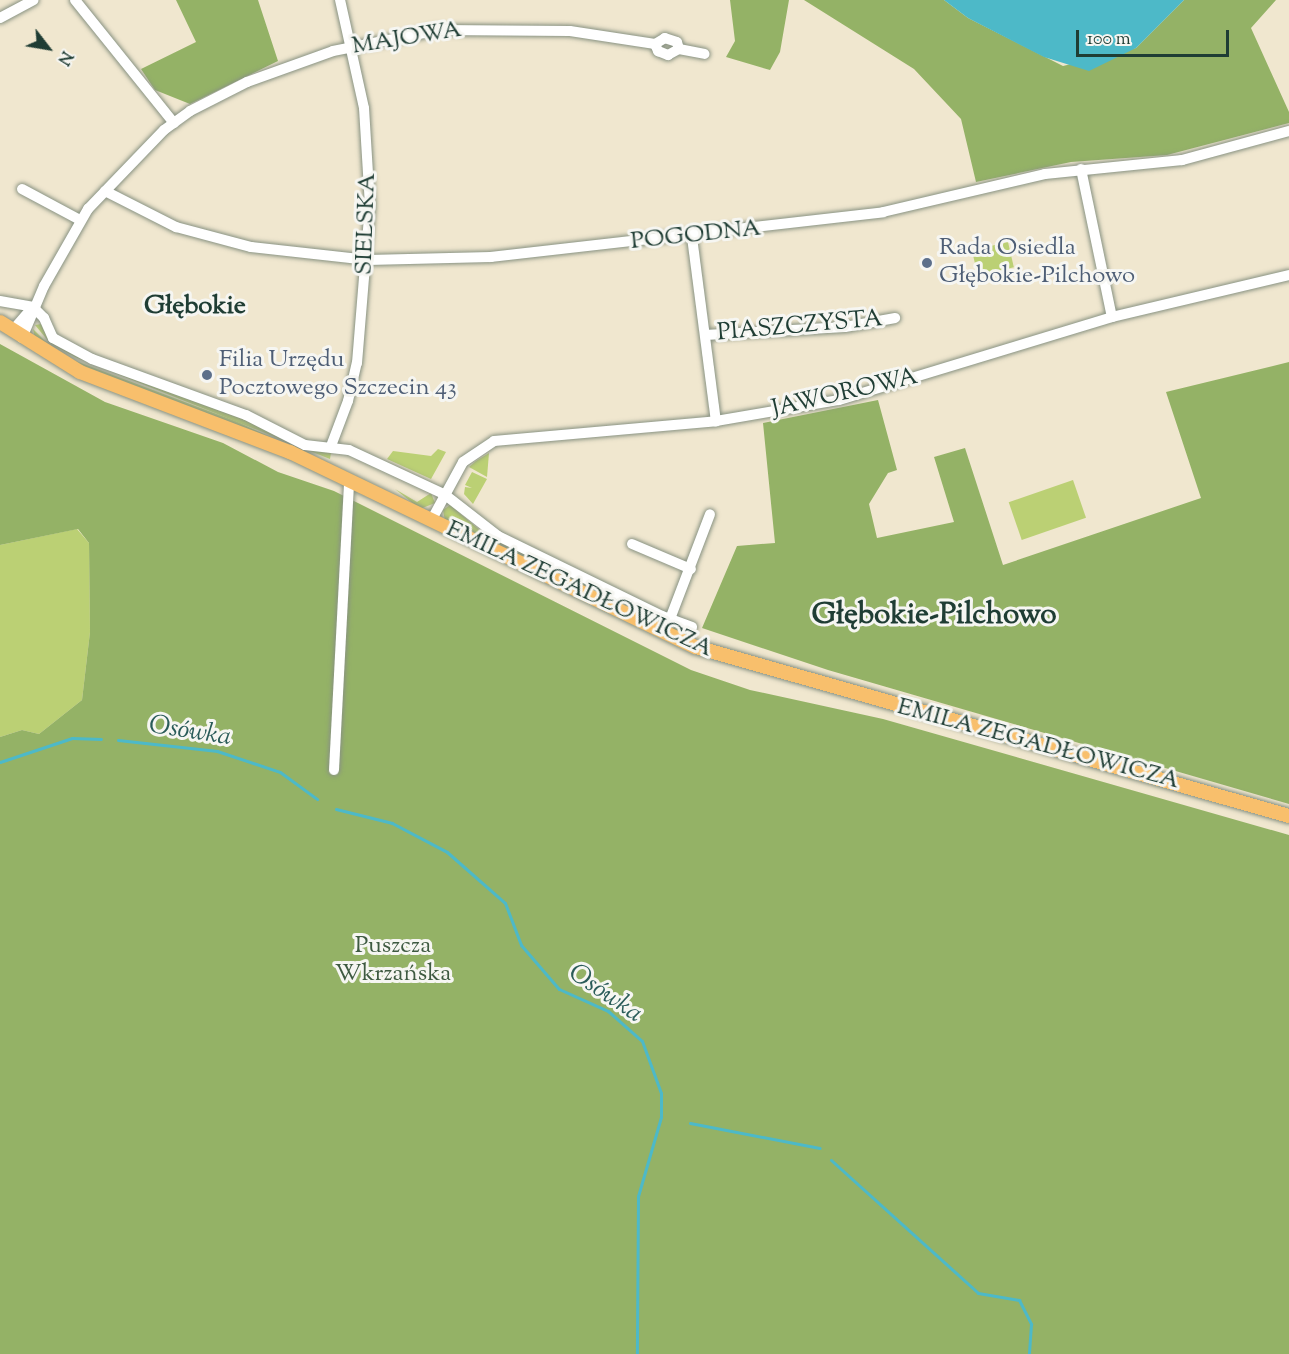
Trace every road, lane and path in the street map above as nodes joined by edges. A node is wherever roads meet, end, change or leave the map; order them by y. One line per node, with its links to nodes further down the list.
1 (34, 0): 4 (street)
2 (75, 0): 7 (street)
3 (340, 0): 5 (street, SIELSKA)
4 (0, 18)
5 (352, 47): 6 (street, MAJOWA); 7 (street, MAJOWA); 14 (street, SIELSKA)
6 (705, 54)
7 (174, 123): 11 (street, MAJOWA)
8 (1289, 131): 9 (street, POGODNA)
9 (1081, 169): 13 (street, POGODNA); 18 (street)
10 (22, 189): 12 (street)
11 (105, 191): 12 (street, MAJOWA); 14 (street, POGODNA)
12 (80, 220): 17 (street, MAJOWA)
13 (692, 237): 14 (street, POGODNA); 22 (street, PIASZCZYSTA)
14 (368, 260): 24 (street, SIELSKA)
15 (1289, 275): 18 (street, JAWOROWA)
16 (0, 301): 17 (street)
17 (33, 307): 21 (street, MAJOWA); 24 (street)
18 (1112, 317): 23 (street, JAWOROWA)
19 (895, 318): 22 (street, PIASZCZYSTA)
20 (0, 322): 21 (main road, EMILA ZEGADŁOWICZA)
21 (17, 335): 25 (main road, EMILA ZEGADŁOWICZA)
22 (705, 335): 23 (street, PIASZCZYSTA)
23 (716, 421): 26 (street, JAWOROWA)
24 (331, 446): 26 (street)
25 (349, 480): 28 (main road, EMILA ZEGADŁOWICZA); 33 (street)
26 (444, 494): 28 (street, JAWOROWA); 31 (street)
27 (710, 514): 30 (street)
28 (431, 521): 34 (main road, EMILA ZEGADŁOWICZA)
29 (632, 544): 30 (street)
30 (691, 569): 31 (street)
31 (670, 619): 32 (street)
32 (692, 627)
33 (334, 770)
34 (1289, 816)

